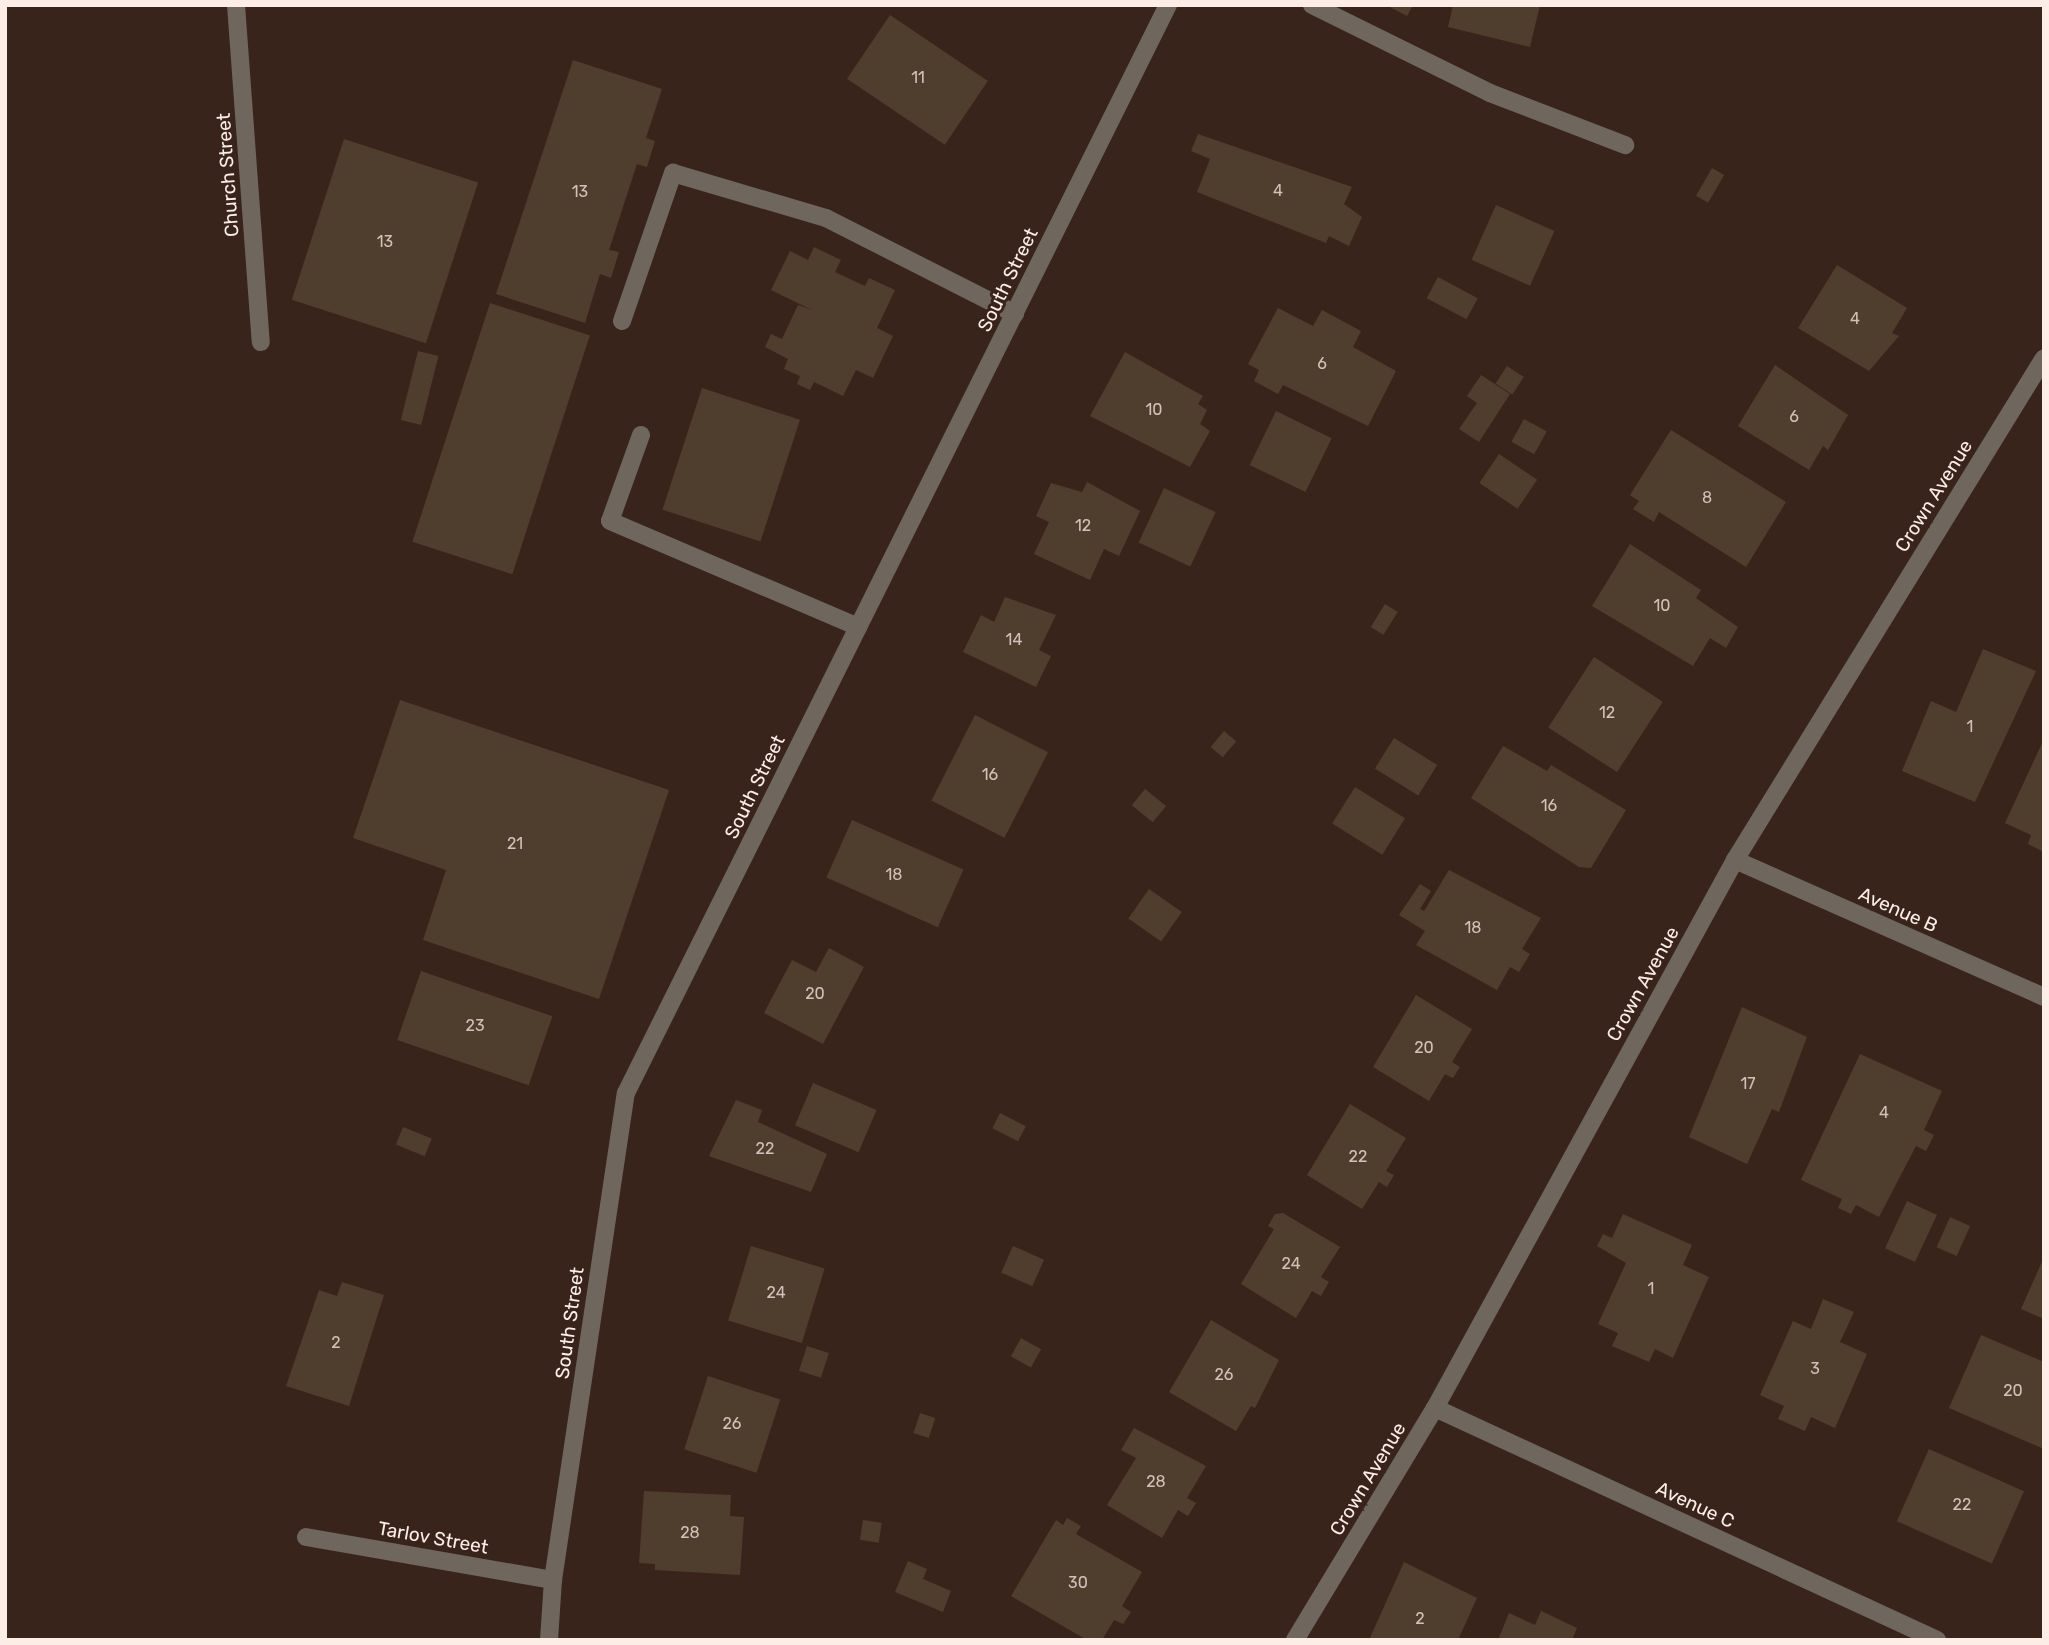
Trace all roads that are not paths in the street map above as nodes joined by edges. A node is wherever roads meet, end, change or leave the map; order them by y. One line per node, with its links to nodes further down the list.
1 (236, 5): 7 (street, Church Street)
2 (1168, 5): 5 (street, South Street)
3 (1311, 5): 4 (street)
4 (1625, 145)
5 (1015, 314): 6 (street); 10 (street, South Street)
6 (622, 321)
7 (261, 342)
8 (2042, 366): 11 (street, Crown Avenue)
9 (641, 435): 10 (street)
10 (858, 626): 15 (street, South Street)
11 (1735, 860): 12 (street, Avenue B); 13 (street, Crown Avenue)
12 (2044, 998)
13 (1435, 1408): 17 (street, Crown Avenue); 18 (street, Avenue C)
14 (306, 1537): 15 (street, Tarlov Street)
15 (553, 1580): 16 (street, South Street)
16 (549, 1640)
17 (1295, 1640)
18 (1937, 1640)

